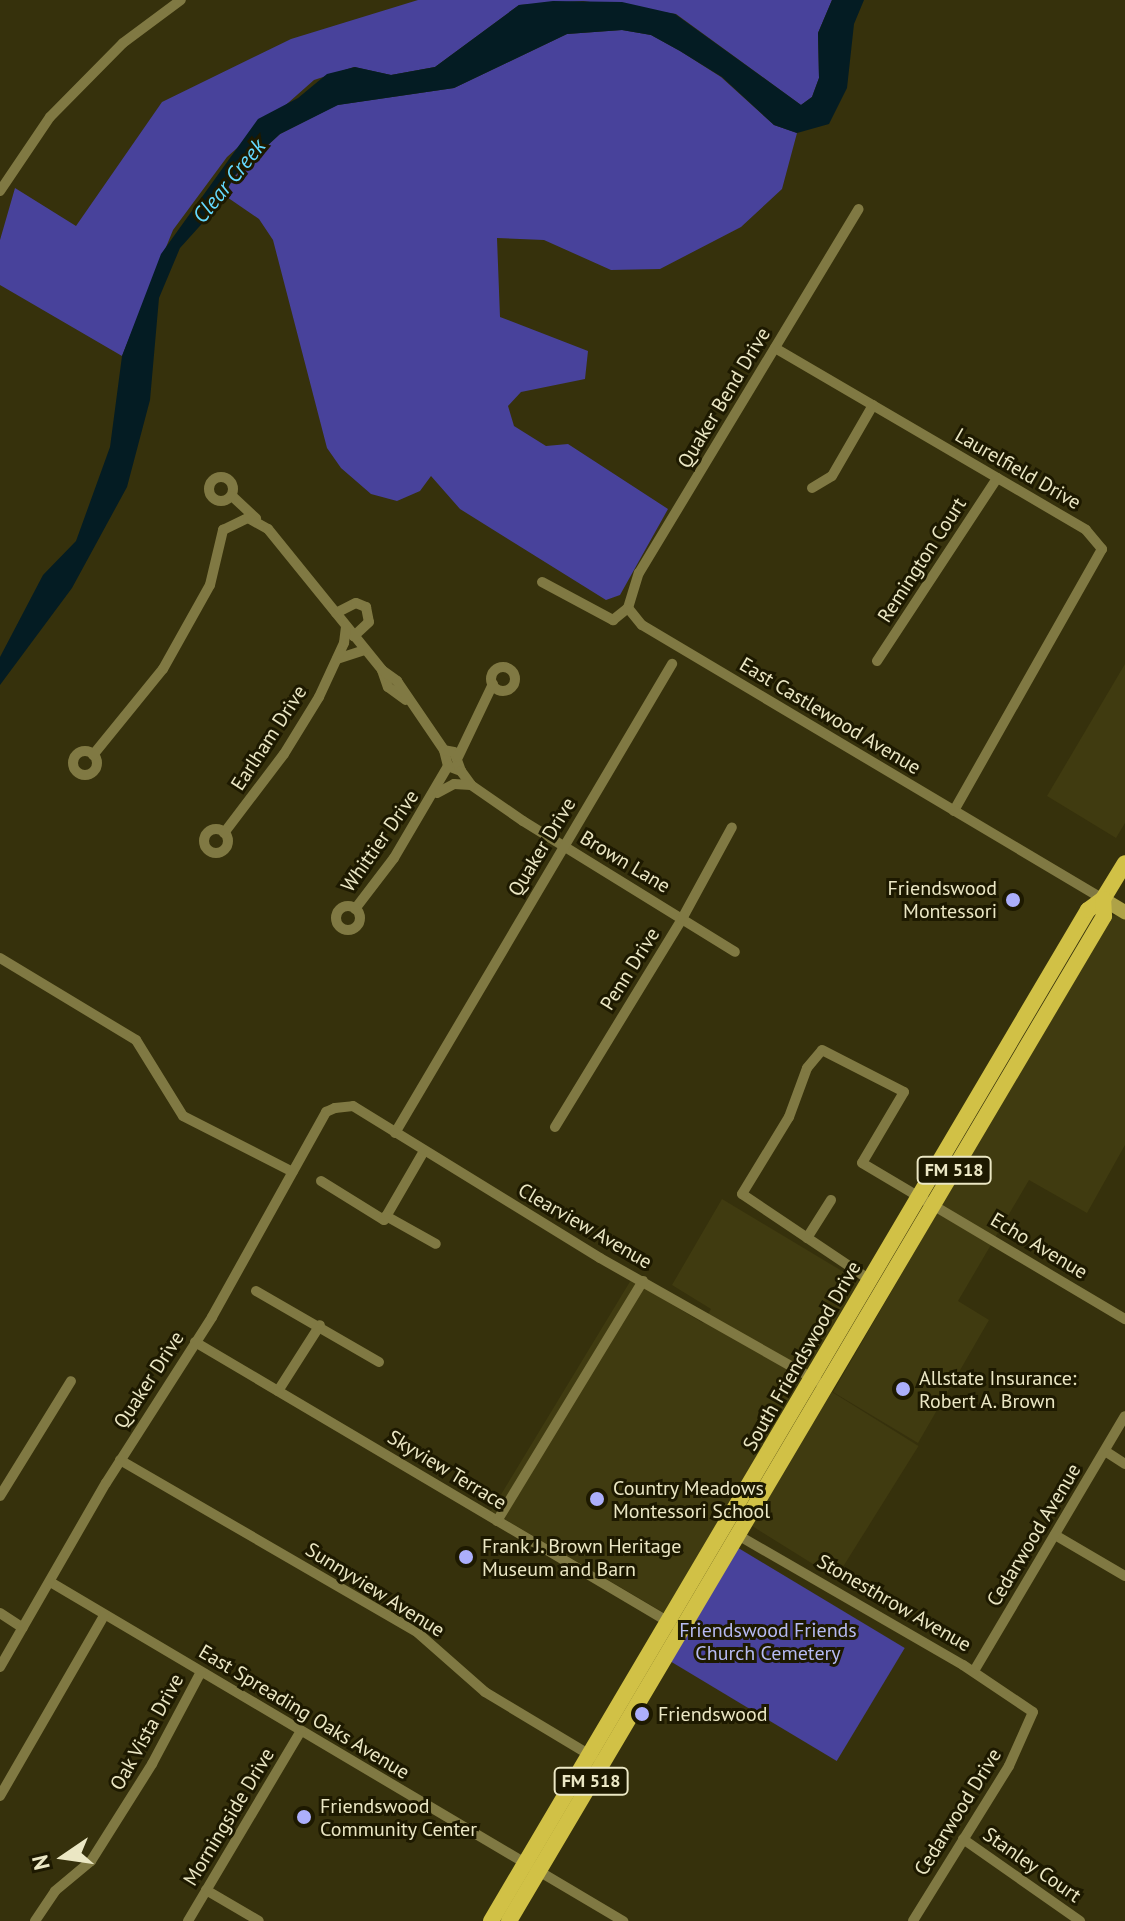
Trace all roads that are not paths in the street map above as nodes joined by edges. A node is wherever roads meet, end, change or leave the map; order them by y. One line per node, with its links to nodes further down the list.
1 (181, 0): 2 (street)
2 (2, 182)
3 (859, 209): 4 (street, Quaker Bend Drive)
4 (775, 348): 5 (street, Laurelfield Drive); 11 (street, Quaker Bend Drive)
5 (873, 405): 6 (street, Laurelfield Drive); 7 (street)
6 (997, 478): 17 (street, Remington Court); 27 (street, Laurelfield Drive)
7 (812, 488)
8 (256, 518): 9 (street); 9 (street); 12 (street)
9 (229, 524): 21 (street)
10 (542, 582): 11 (street)
11 (628, 608): 27 (street, East Castlewood Avenue)
12 (336, 613): 13 (street); 14 (street)
13 (346, 626): 14 (street); 16 (street, Earlham Drive)
14 (354, 636): 15 (street)
15 (365, 650): 16 (street); 20 (street)
16 (337, 659): 29 (street, Earlham Drive)
17 (877, 661)
18 (672, 664): 30 (street, Quaker Drive)
19 (493, 684): 22 (street)
20 (444, 750): 22 (street); 23 (street)
21 (93, 755)
22 (458, 757): 24 (street, Brown Lane)
23 (448, 766): 24 (street); 26 (street, Whittier Drive)
24 (461, 771): 25 (street, Brown Lane)
25 (471, 785): 26 (street, Whittier Drive); 30 (street, Brown Lane)
26 (435, 794): 33 (street, Whittier Drive)
27 (954, 811): 32 (street, East Castlewood Avenue)
28 (732, 827): 35 (street, Penn Drive)
29 (224, 833)
30 (564, 846): 35 (street, Brown Lane); 40 (street, Quaker Drive)
31 (1125, 863): 32 (main road, South Friendswood Drive / FM 518)
32 (1103, 899): 34 (street); 45 (main road, South Friendswood Drive / FM 518)
33 (355, 909)
34 (1125, 912)
35 (683, 917): 36 (street, Brown Lane); 39 (street, Penn Drive)
36 (735, 952)
37 (0, 958): 42 (street)
38 (327, 1112): 40 (street, Clearview Avenue); 42 (street, Quaker Drive)
39 (555, 1127)
40 (395, 1133): 41 (street, Clearview Avenue)
41 (424, 1151): 46 (street); 50 (street, Clearview Avenue)
42 (293, 1172): 54 (street, Quaker Drive)
43 (321, 1181): 46 (street)
44 (831, 1200): 47 (street)
45 (926, 1202): 47 (street, Echo Avenue); 49 (main road, South Friendswood Drive / FM 518); 52 (street, Echo Avenue); 57 (main road, South Friendswood Drive / FM 518)
46 (386, 1216): 48 (street)
47 (807, 1238): 49 (street)
48 (436, 1244)
49 (870, 1280): 57 (main road, South Friendswood Drive / FM 518)
50 (643, 1281): 57 (street, Clearview Avenue); 64 (street)
51 (256, 1291): 53 (street)
52 (1125, 1319)
53 (320, 1325): 55 (street); 58 (street)
54 (195, 1342): 58 (street, Skyview Terrace); 61 (street, Quaker Drive)
55 (379, 1362)
56 (71, 1381): 63 (street)
57 (818, 1382): 65 (main road, South Friendswood Drive / FM 518)
58 (278, 1391): 64 (street, Skyview Terrace)
59 (1125, 1416): 60 (street, Cedarwood Avenue)
60 (1105, 1451): 62 (street); 66 (street, Cedarwood Avenue)
61 (120, 1460): 68 (street, Quaker Drive); 78 (street, Sunnyview Avenue)
62 (1125, 1464)
63 (0, 1496)
64 (497, 1521): 71 (street, Skyview Terrace)
65 (730, 1530): 71 (main road, South Friendswood Drive / FM 518); 74 (street, Stonesthrow Avenue)
66 (1055, 1535): 67 (street); 74 (street, Cedarwood Avenue)
67 (1125, 1576)
68 (52, 1583): 70 (street, East Spreading Oaks Avenue); 72 (street, Quaker Drive)
69 (0, 1613): 72 (street)
70 (104, 1616): 75 (street, East Spreading Oaks Avenue); 79 (street)
71 (674, 1625): 78 (main road, South Friendswood Drive / FM 518)
72 (23, 1628): 73 (street, Quaker Drive)
73 (0, 1667)
74 (974, 1671): 76 (street, Stonesthrow Avenue)
75 (201, 1672): 77 (street, East Spreading Oaks Avenue); 83 (street, Oak Vista Drive)
76 (1032, 1721): 80 (street, Cedarwood Drive)
77 (301, 1731): 81 (street, East Spreading Oaks Avenue); 82 (street, Morningside Drive)
78 (596, 1758): 81 (main road, South Friendswood Drive / FM 518)
79 (0, 1796)
80 (963, 1839): 89 (street, Cedarwood Drive); 90 (street, Stanley Court)
81 (531, 1868): 86 (main road, South Friendswood Drive / FM 518); 87 (main road, South Friendswood Drive / FM 518); 88 (street, East Spreading Oaks Avenue)
82 (206, 1890): 84 (street, Morningside Drive); 85 (street)
83 (35, 1921)
84 (188, 1921)
85 (259, 1921)
86 (491, 1921)
87 (509, 1921)
88 (623, 1921)
89 (913, 1921)
90 (1080, 1921)

